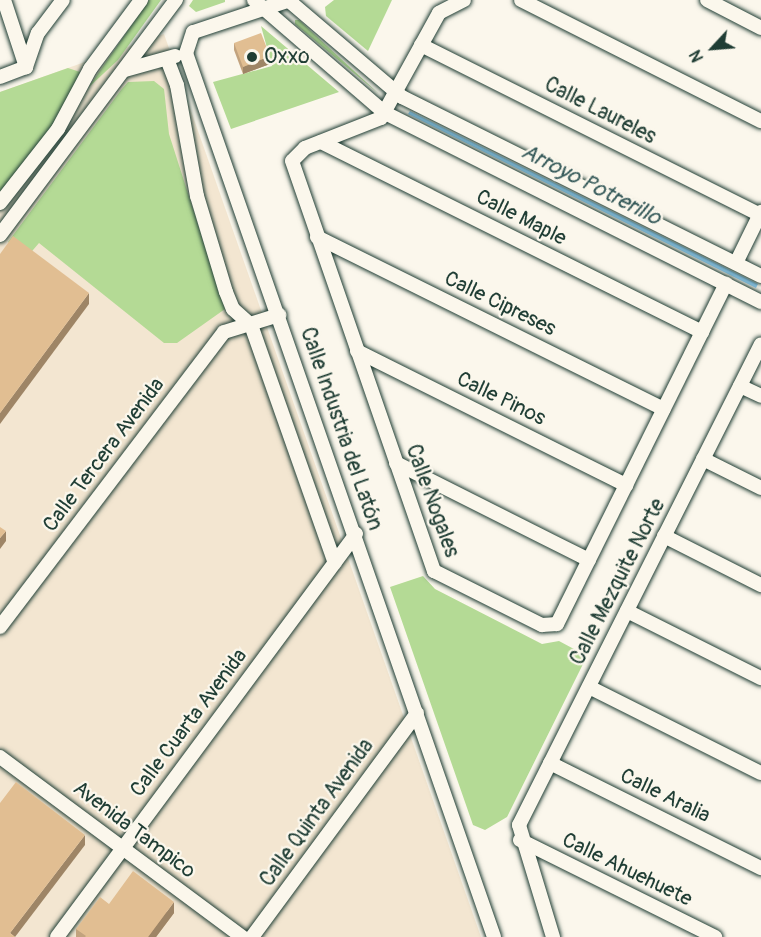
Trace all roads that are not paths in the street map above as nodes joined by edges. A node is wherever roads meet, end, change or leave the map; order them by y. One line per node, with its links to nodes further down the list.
1 (4, 0): 14 (street)
2 (63, 0): 14 (street)
3 (141, 0): 20 (street)
4 (176, 0): 15 (street)
5 (289, 0): 9 (street); 17 (street)
6 (464, 0): 11 (street)
7 (521, 0): 19 (street)
8 (707, 0): 10 (street)
9 (263, 3): 12 (street); 18 (street)
10 (761, 28)
11 (421, 45): 17 (street); 24 (street, Calle Laureles)
12 (186, 53): 13 (street); 31 (street, Calle Industria del Latón)
13 (167, 58): 15 (street); 32 (street)
14 (26, 67): 16 (street)
15 (125, 70): 21 (street)
16 (0, 77)
17 (396, 93): 18 (street); 27 (street)
18 (385, 113): 22 (street, Calle Nogales); 29 (street)
19 (761, 121)
20 (58, 129): 21 (street); 23 (street)
21 (73, 140): 25 (street)
22 (321, 142): 26 (street, Calle Nogales); 33 (street, Calle Maple)
23 (0, 203)
24 (760, 214): 27 (street)
25 (0, 235)
26 (317, 237): 35 (street, Calle Nogales); 38 (street, Calle Cipreses)
27 (736, 263): 28 (street)
28 (761, 276)
29 (726, 284): 30 (street); 33 (street, Calle Nogales)
30 (761, 302)
31 (279, 315): 32 (street, Calle Tercera Avenida); 43 (street, Calle Industria del Latón)
32 (251, 325): 46 (street); 49 (street, Calle Tercera Avenida)
33 (702, 332): 38 (street, Calle Nogales)
34 (761, 344): 36 (street, Calle Mezquite Norte)
35 (357, 351): 40 (street, Calle Nogales); 41 (street, Calle Pinos)
36 (740, 386): 37 (street); 39 (street, Calle Mezquite Norte)
37 (761, 396)
38 (664, 409): 41 (street, Calle Nogales)
39 (703, 459): 42 (street); 44 (street, Calle Mezquite Norte)
40 (396, 463): 45 (street); 45 (street, Calle Nogales)
41 (626, 485): 45 (street, Calle Nogales)
42 (761, 488)
43 (356, 534): 46 (street, Calle Cuarta Avenida); 52 (street, Calle Industria del Latón)
44 (664, 536): 47 (street); 48 (street, Calle Mezquite Norte)
45 (589, 560)
46 (336, 563): 57 (street, Calle Cuarta Avenida)
47 (761, 585)
48 (627, 611): 50 (street); 51 (street, Calle Mezquite Norte)
49 (0, 627)
50 (761, 678)
51 (589, 687): 54 (street, Calle Mezquite Norte); 55 (street)
52 (417, 713): 61 (street, Calle Quinta Avenida); 62 (street, Calle Industria del Latón)
53 (0, 757): 57 (street, Avenida Tampico)
54 (550, 763): 56 (street, Calle Mezquite Norte); 58 (street, Calle Aralia)
55 (761, 773)
56 (520, 840): 63 (street); 64 (street, Calle Ahuehuete)
57 (123, 847): 59 (street, Calle Cuarta Avenida); 60 (street, Avenida Tampico)
58 (761, 868)
59 (57, 937)
60 (242, 937)
61 (252, 937)
62 (494, 937)
63 (553, 937)
64 (715, 937)

